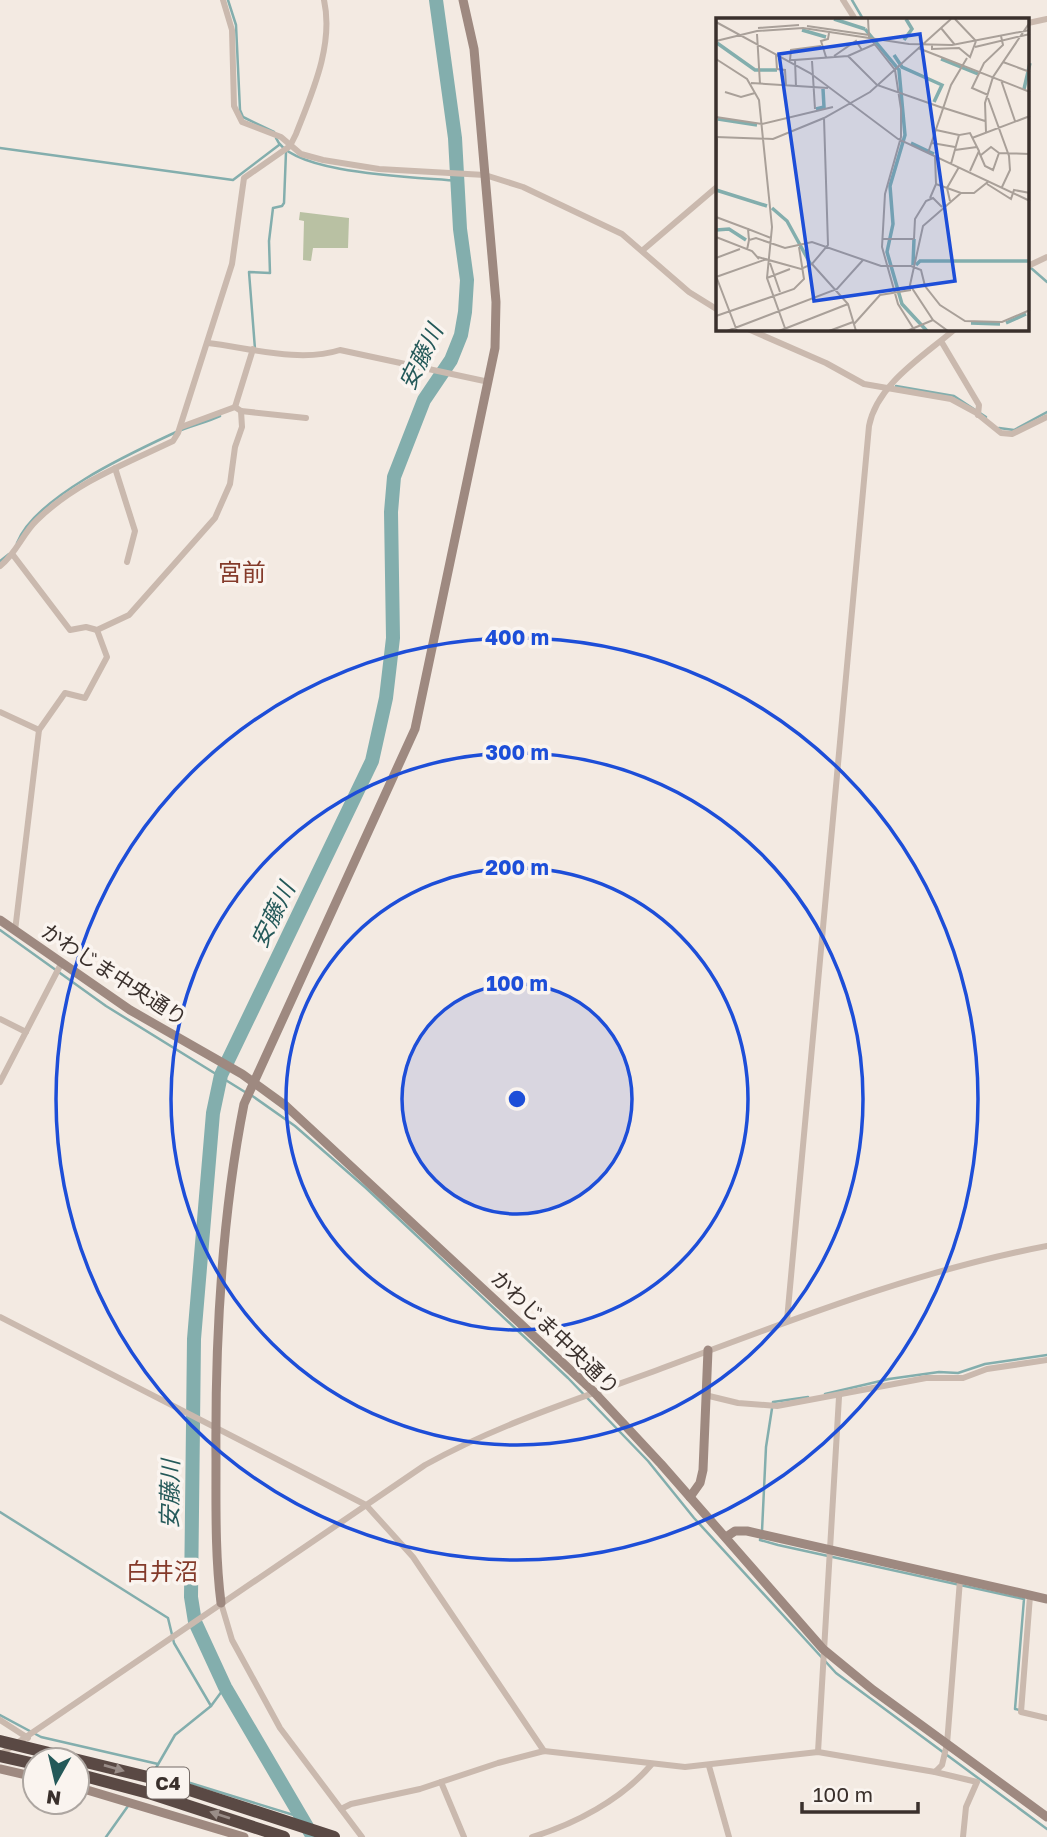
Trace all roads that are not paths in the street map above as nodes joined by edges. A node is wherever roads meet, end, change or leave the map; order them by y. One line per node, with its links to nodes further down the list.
1 (223, 0): 6 (street)
2 (324, 0): 6 (street)
3 (463, 0): 7 (street)
4 (843, 0): 5 (street)
5 (854, 18)
6 (290, 146): 7 (street); 16 (street)
7 (485, 175): 9 (street); 18 (street)
8 (716, 188): 9 (street)
9 (643, 250): 12 (street)
10 (1047, 257): 11 (street)
11 (1030, 265)
12 (716, 309)
13 (753, 331): 19 (street)
14 (953, 331): 15 (street)
15 (941, 341): 19 (street); 21 (street)
16 (208, 343): 17 (street); 24 (street)
17 (253, 349): 18 (street); 20 (street)
18 (489, 382): 37 (street)
19 (885, 390): 21 (street); 41 (street)
20 (238, 409): 23 (street); 24 (street); 29 (street)
21 (978, 415): 22 (street)
22 (1047, 417)
23 (306, 418)
24 (180, 427): 25 (street)
25 (115, 468): 26 (street); 27 (street)
26 (13, 555): 28 (street); 29 (street)
27 (127, 562)
28 (0, 566)
29 (97, 630): 31 (street)
30 (0, 712): 31 (street)
31 (39, 730): 33 (street)
32 (0, 920): 33 (street, かわじま中央通り)
33 (15, 931): 34 (street, かわじま中央通り)
34 (61, 964): 36 (street); 37 (street, かわじま中央通り)
35 (0, 1019): 36 (street)
36 (26, 1032): 38 (street)
37 (253, 1081): 44 (street, かわじま中央通り); 47 (street)
38 (0, 1082)
39 (1047, 1246): 41 (street)
40 (0, 1317): 47 (street)
41 (787, 1320): 42 (street)
42 (708, 1350): 44 (street); 45 (street)
43 (1047, 1360): 46 (street)
44 (593, 1391): 48 (street, かわじま中央通り); 49 (street)
45 (705, 1395): 46 (street); 48 (street)
46 (839, 1397): 51 (street)
47 (216, 1429): 49 (street); 55 (street)
48 (690, 1497): 50 (street, かわじま中央通り)
49 (366, 1505): 55 (street); 62 (street)
50 (726, 1537): 51 (street); 56 (street, かわじま中央通り)
51 (829, 1552): 52 (street); 56 (street)
52 (960, 1580): 53 (street); 61 (street)
53 (1030, 1596): 54 (street); 57 (street)
54 (1047, 1600)
55 (221, 1602): 59 (street); 74 (street)
56 (823, 1657): 61 (street, かわじま中央通り); 63 (street)
57 (1047, 1718)
58 (0, 1720): 59 (street)
59 (28, 1738): 64 (street)
60 (0, 1741): 79 (highway, C4, one-way to 79, bridge)
61 (945, 1750): 69 (street); 75 (street, かわじま中央通り)
62 (544, 1751): 66 (street); 72 (street)
63 (818, 1752): 67 (street); 69 (street)
64 (0, 1755): 65 (highway)
65 (21, 1760)
66 (651, 1765): 67 (street); 76 (street)
67 (709, 1766): 82 (street)
68 (0, 1769): 70 (street)
69 (935, 1772): 83 (street)
70 (21, 1774)
71 (91, 1778): 78 (highway, C4, one-way to 71)
72 (441, 1783): 74 (street); 81 (street)
73 (91, 1791): 77 (street)
74 (341, 1809): 80 (street)
75 (1047, 1816)
76 (536, 1836)
77 (244, 1837)
78 (284, 1837)
79 (334, 1837)
80 (362, 1837)
81 (464, 1837)
82 (729, 1837)
83 (963, 1837)

